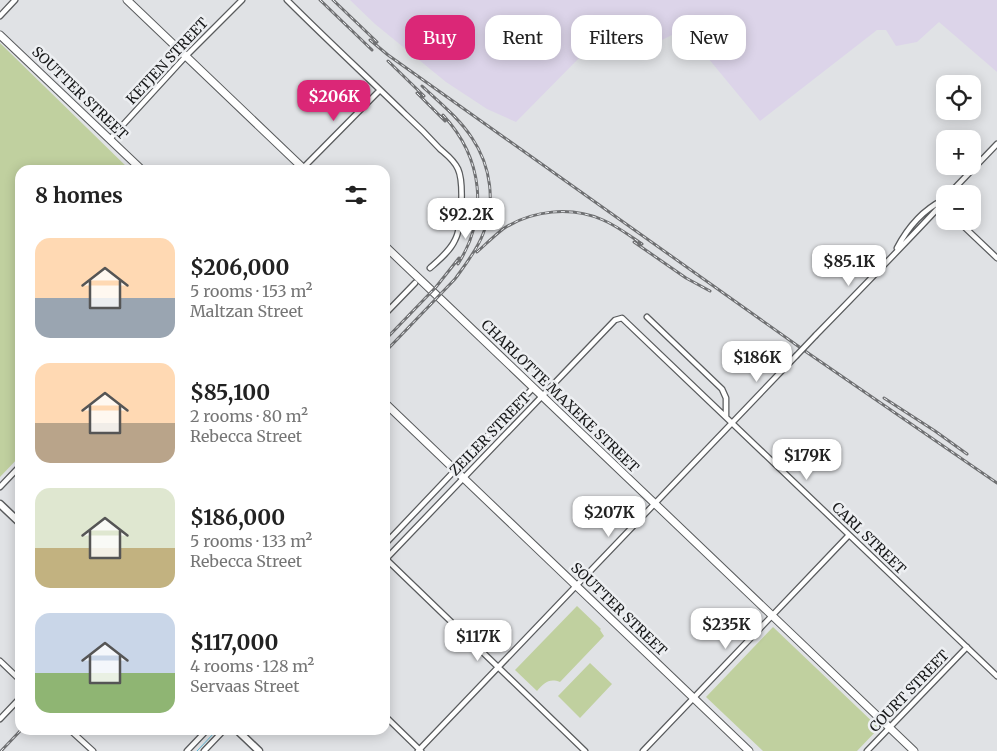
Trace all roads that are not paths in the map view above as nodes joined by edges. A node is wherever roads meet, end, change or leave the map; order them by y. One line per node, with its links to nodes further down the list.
1 (15, 0): 5 (street)
2 (128, 0): 7 (main road)
3 (242, 0): 7 (street, KETJEN STREET)
4 (288, 0): 8 (street)
5 (0, 16)
6 (0, 35): 9 (main road, SOUTTER STREET)
7 (186, 56): 9 (street, KETJEN STREET); 12 (main road)
8 (380, 90): 13 (street); 19 (street)
9 (110, 139): 11 (main road, SOUTTER STREET)
10 (997, 144): 14 (street)
11 (137, 165)
12 (299, 165)
13 (307, 165)
14 (958, 185)
15 (936, 210): 28 (street, bridge)
16 (967, 230): 18 (street)
17 (390, 251): 24 (main road, CHARLOTTE MAXEKE STREET)
18 (997, 258)
19 (430, 268)
20 (415, 283): 21 (street)
21 (390, 309)
22 (647, 317): 27 (street)
23 (612, 323): 25 (street, ZEILER STREET); 27 (street, CARL STREET)
24 (533, 388): 25 (main road, CHARLOTTE MAXEKE STREET); 29 (street, ZEILER STREET)
25 (542, 396): 31 (street, ZEILER STREET); 34 (main road, CHARLOTTE MAXEKE STREET)
26 (390, 408): 29 (main road, SOUTTER STREET)
27 (726, 417): 28 (street, CARL STREET)
28 (732, 423): 34 (street); 36 (street, CARL STREET)
29 (456, 470): 31 (main road, SOUTTER STREET); 37 (street, ZEILER STREET)
30 (15, 471): 32 (street)
31 (464, 478): 38 (street, ZEILER STREET); 40 (main road, SOUTTER STREET)
32 (0, 487)
33 (0, 504): 35 (main road)
34 (655, 504): 40 (street); 41 (main road, CHARLOTTE MAXEKE STREET)
35 (15, 518)
36 (849, 535): 41 (street); 42 (street, CARL STREET)
37 (390, 539)
38 (390, 554)
39 (390, 564): 44 (street)
40 (576, 586): 44 (street); 47 (main road, SOUTTER STREET)
41 (772, 616): 47 (street); 51 (main road, CHARLOTTE MAXEKE STREET)
42 (967, 647): 46 (street, CARL STREET); 51 (street, COURT STREET)
43 (0, 661): 45 (street)
44 (498, 668): 60 (street); 61 (street)
45 (15, 675)
46 (997, 676)
47 (694, 698): 62 (street); 63 (main road, SOUTTER STREET)
48 (15, 703): 49 (street)
49 (0, 719)
50 (390, 721): 60 (street)
51 (890, 728): 64 (street, COURT STREET); 65 (main road, CHARLOTTE MAXEKE STREET)
52 (75, 735): 56 (street)
53 (202, 735): 57 (street)
54 (219, 735): 58 (street)
55 (241, 735): 59 (main road)
56 (93, 751)
57 (187, 751)
58 (204, 751)
59 (258, 751)
60 (420, 751)
61 (585, 751)
62 (642, 751)
63 (749, 751)
64 (867, 751)
65 (914, 751)

